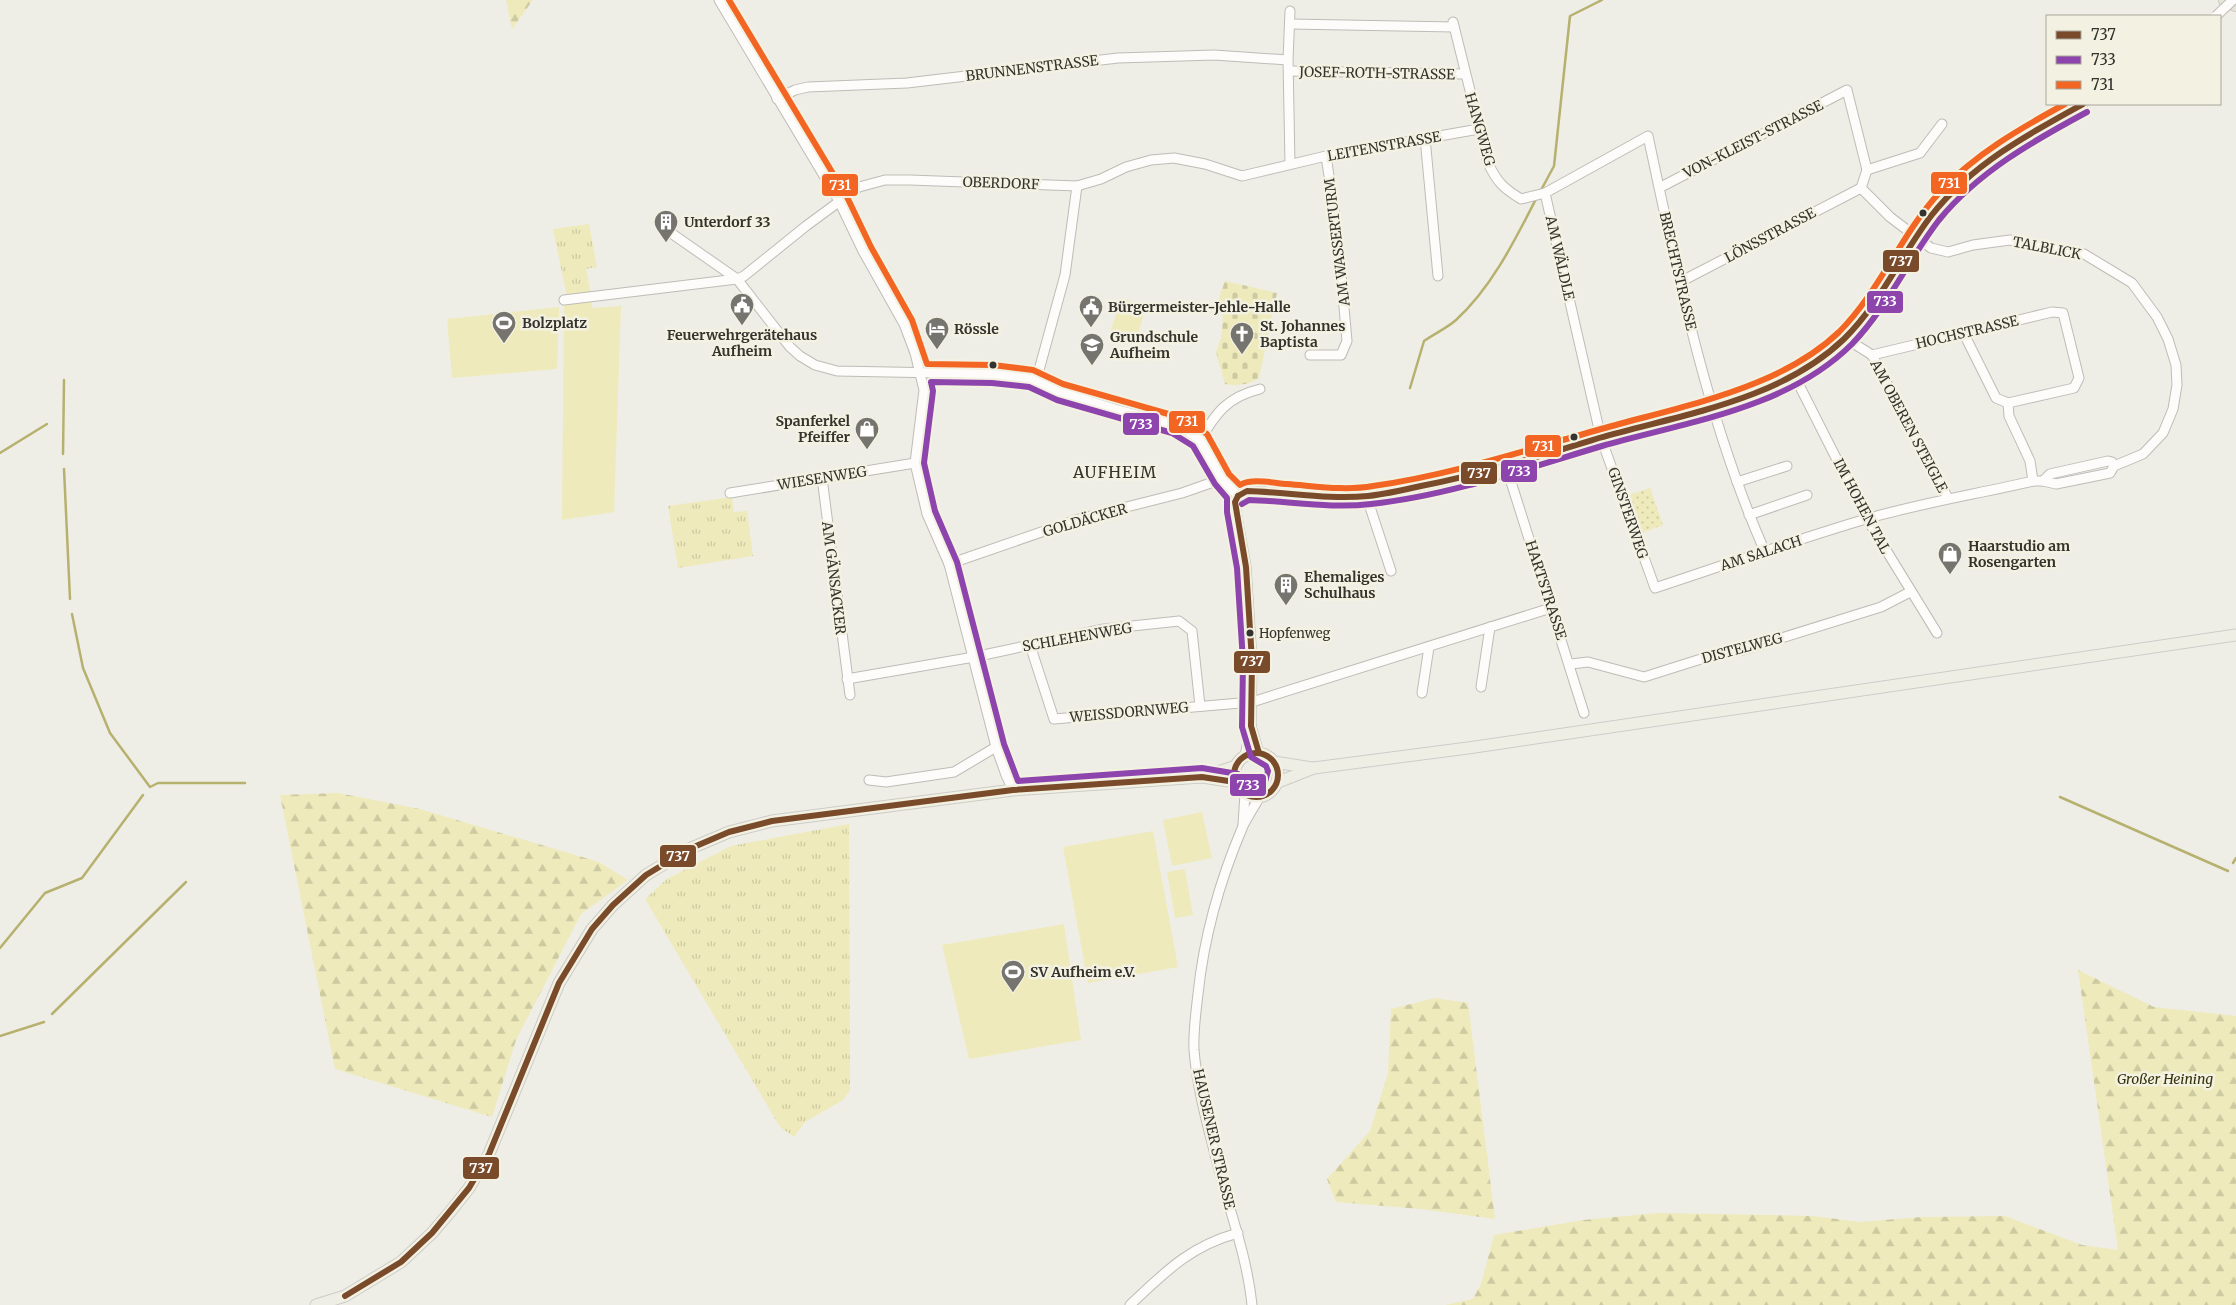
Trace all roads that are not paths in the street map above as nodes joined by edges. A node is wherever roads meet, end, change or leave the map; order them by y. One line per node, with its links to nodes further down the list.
1 (719, 0): 11 (street)
2 (2226, 0): 4 (highway)
3 (2234, 0): 6 (street, bridge)
4 (2236, 4)
5 (1290, 11): 7 (street)
6 (2217, 15)
7 (1290, 24): 8 (street); 10 (street, HANGWEG)
8 (1288, 60): 9 (street); 11 (street, BRUNNENSTRASSE)
9 (1289, 71): 10 (street, JOSEF-ROTH-STRASSE); 17 (street)
10 (1465, 74): 14 (street, HANGWEG)
11 (778, 99): 23 (street)
12 (2081, 105): 25 (street)
13 (1942, 124): 18 (street)
14 (1479, 129): 15 (street, LEITENSTRASSE); 22 (street, HANGWEG)
15 (1425, 138): 16 (street, LEITENSTRASSE); 26 (street)
16 (1326, 156): 17 (street, LEITENSTRASSE); 32 (street, AM WASSERTURM)
17 (1290, 164): 19 (street, OBERDORF)
18 (1867, 170): 20 (street, VON-KLEIST-STRASSE); 21 (street)
19 (1077, 186): 23 (street, OBERDORF); 36 (street)
20 (1659, 188): 22 (street, BRECHTSTRASSE); 28 (street, BRECHTSTRASSE)
21 (1861, 188): 25 (street, TALBLICK); 28 (street, LÖNSSTRASSE)
22 (1546, 193): 40 (street, AM WÄLDLE)
23 (839, 201): 27 (street, OBERDORF); 34 (street)
24 (662, 226): 27 (street)
25 (1916, 237): 31 (street); 47 (street, TALBLICK)
26 (1438, 276)
27 (737, 279): 29 (street); 34 (street)
28 (1680, 282): 39 (street, BRECHTSTRASSE)
29 (564, 300)
30 (1963, 332): 33 (street, HOCHSTRASSE); 38 (street); 38 (street, HOCHSTRASSE)
31 (1845, 338): 33 (street, AM OBEREN STEIGLE); 35 (street)
32 (1310, 355)
33 (1872, 355): 53 (street, AM OBEREN STEIGLE)
34 (921, 373): 36 (street); 42 (street)
35 (1794, 375): 39 (street); 55 (street, IM HOHEN TAL)
36 (1036, 382): 41 (street)
37 (1260, 389): 41 (street)
38 (2008, 403): 47 (street)
39 (1711, 406): 40 (street); 48 (street, BRECHTSTRASSE)
40 (1602, 438): 43 (street); 59 (street, GINSTERWEG)
41 (1200, 440): 46 (street)
42 (915, 463): 45 (street, WIESENWEG); 57 (street)
43 (1506, 466): 52 (street); 61 (street, HARTSTRASSE)
44 (1787, 466): 48 (street)
45 (822, 478): 49 (street, WIESENWEG); 69 (street, AM GÄNSACKER)
46 (1222, 479): 51 (street); 57 (street, GOLDÄCKER)
47 (2033, 481): 53 (street, TALBLICK)
48 (1737, 482): 54 (street, BRECHTSTRASSE)
49 (730, 493)
50 (1807, 495): 54 (street)
51 (1238, 496): 52 (street); 73 (street)
52 (1369, 496): 58 (street)
53 (1948, 498): 55 (street, TALBLICK)
54 (1749, 515): 56 (street, BRECHTSTRASSE)
55 (1867, 519): 56 (street, AM SALACH); 60 (street, IM HOHEN TAL)
56 (1766, 552): 59 (street, AM SALACH)
57 (949, 564): 67 (street)
58 (1391, 571)
59 (1655, 588)
60 (1910, 592): 63 (street, IM HOHEN TAL); 68 (street, DISTELWEG)
61 (1551, 608): 62 (street); 68 (street, HARTSTRASSE)
62 (1490, 628): 66 (street); 70 (street)
63 (1937, 633)
64 (2236, 635): 82 (main road)
65 (1030, 645): 67 (street, SCHLEHENWEG); 74 (street, WEISSDORNWEG); 74 (street, SCHLEHENWEG)
66 (1429, 646): 71 (street); 73 (street)
67 (974, 657): 69 (street); 77 (street)
68 (1570, 664): 75 (street, HARTSTRASSE)
69 (847, 678): 72 (street, AM GÄNSACKER)
70 (1481, 687)
71 (1422, 693)
72 (850, 695)
73 (1252, 702): 74 (street, WEISSDORNWEG); 76 (street)
74 (1200, 706)
75 (1584, 713)
76 (1252, 726): 78 (street); 79 (street)
77 (996, 746): 84 (street); 87 (street)
78 (1259, 753): 79 (main road); 80 (main road)
79 (1245, 756): 81 (main road)
80 (1274, 762): 82 (main road); 86 (main road)
81 (1236, 766): 83 (main road); 85 (main road)
82 (1314, 768): 86 (main road)
83 (1202, 777): 85 (main road); 87 (main road)
84 (869, 780)
85 (1235, 782): 88 (main road)
86 (1276, 784): 89 (main road)
87 (1013, 790): 92 (main road)
88 (1245, 794): 89 (main road); 90 (street, HAUSENER STRASSE)
89 (1260, 796): 90 (street, HAUSENER STRASSE)
90 (1243, 827): 91 (street, HAUSENER STRASSE)
91 (1238, 1233): 94 (street); 95 (street, HAUSENER STRASSE)
92 (346, 1301): 93 (main road)
93 (316, 1305)
94 (1130, 1305)
95 (1252, 1305)

